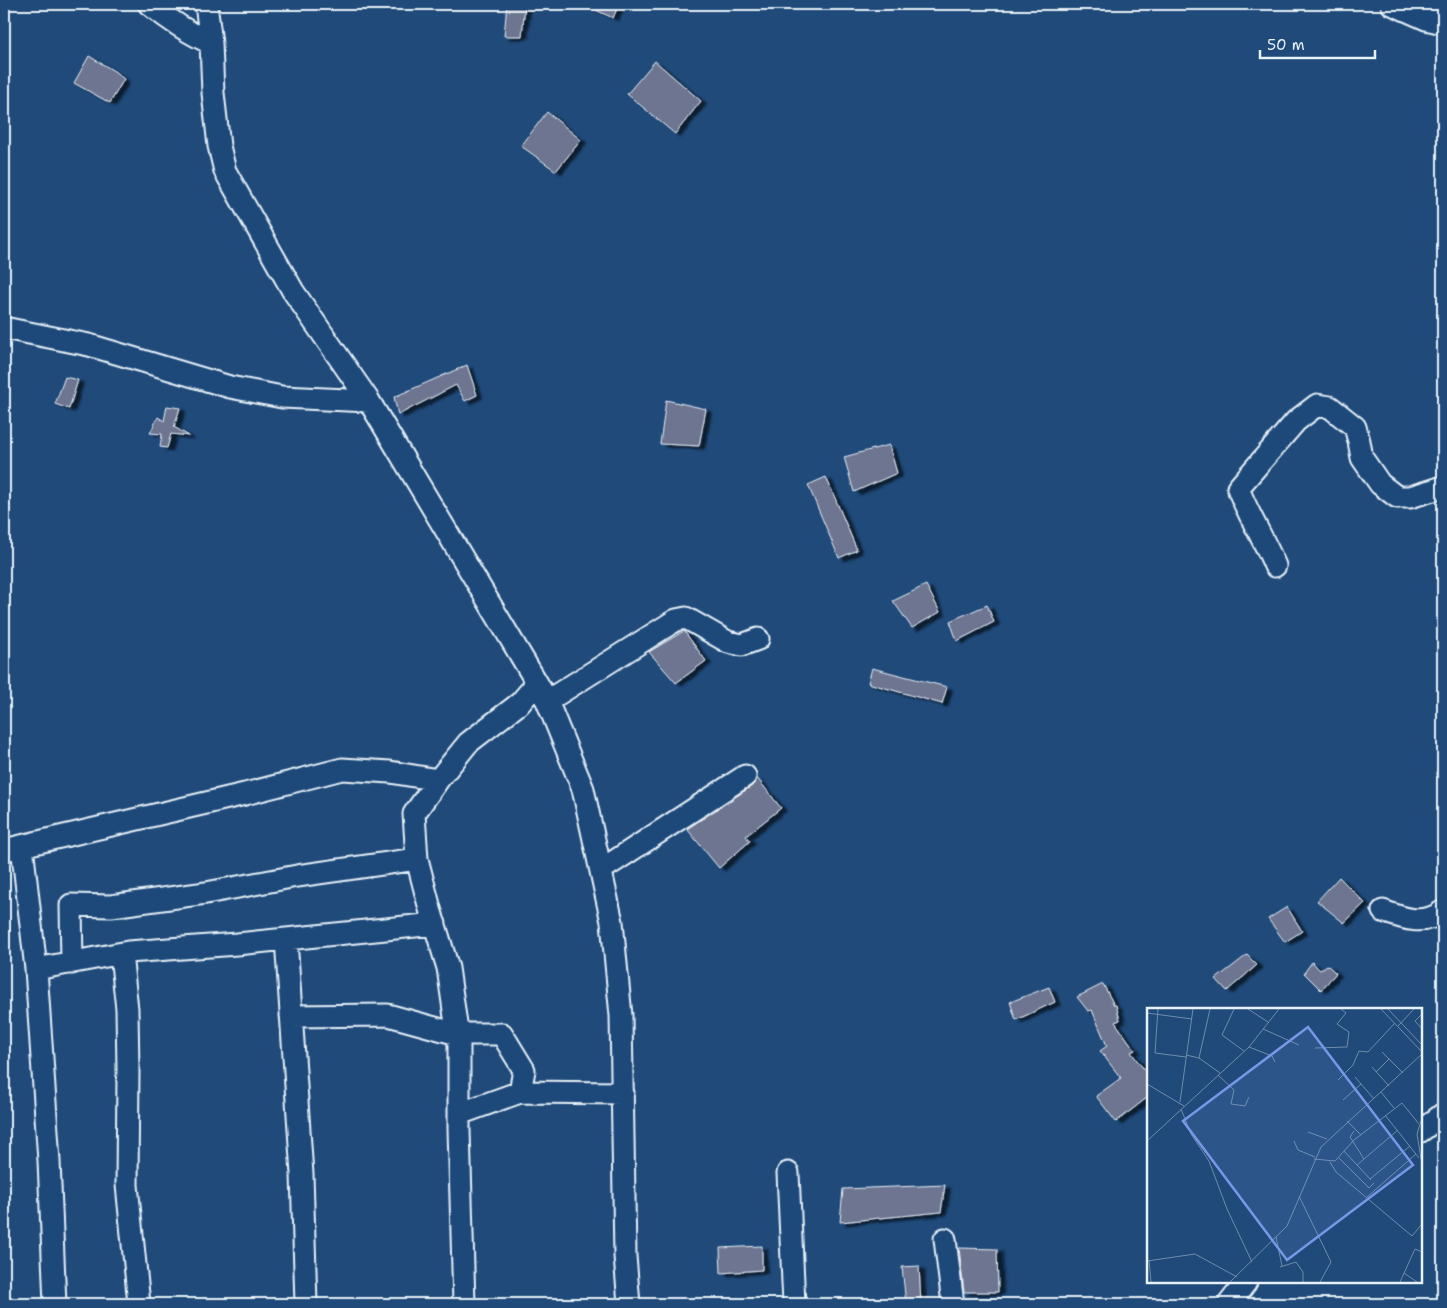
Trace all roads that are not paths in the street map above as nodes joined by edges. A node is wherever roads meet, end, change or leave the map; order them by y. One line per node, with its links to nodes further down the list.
1 (149, 4): 5 (street)
2 (206, 4): 5 (street)
3 (1392, 4): 4 (street)
4 (1443, 23)
5 (211, 43): 7 (street)
6 (4, 328): 7 (street)
7 (369, 401): 11 (street)
8 (1443, 487): 9 (street)
9 (1275, 566)
10 (758, 639): 11 (street)
11 (542, 692): 13 (street); 16 (street)
12 (745, 776): 16 (street)
13 (438, 780): 14 (street); 15 (street)
14 (13, 848): 23 (street)
15 (416, 859): 19 (street); 22 (street)
16 (601, 870): 27 (street)
17 (1383, 911): 18 (street)
18 (1443, 911)
19 (435, 924): 20 (street); 25 (street)
20 (286, 940): 21 (street); 24 (street)
21 (121, 954): 22 (street); 35 (street)
22 (72, 962): 23 (street)
23 (36, 969): 34 (street)
24 (290, 1016): 25 (street); 36 (street)
25 (457, 1034): 26 (street); 28 (street)
26 (520, 1092): 27 (street); 28 (street)
27 (623, 1093): 38 (street)
28 (459, 1114): 37 (street)
29 (1443, 1114): 30 (street)
30 (1422, 1130)
31 (788, 1173): 39 (street)
32 (945, 1239): 40 (street)
33 (1245, 1283): 41 (street)
34 (55, 1304)
35 (139, 1304)
36 (306, 1304)
37 (464, 1304)
38 (629, 1304)
39 (794, 1304)
40 (953, 1304)
41 (1229, 1304)

